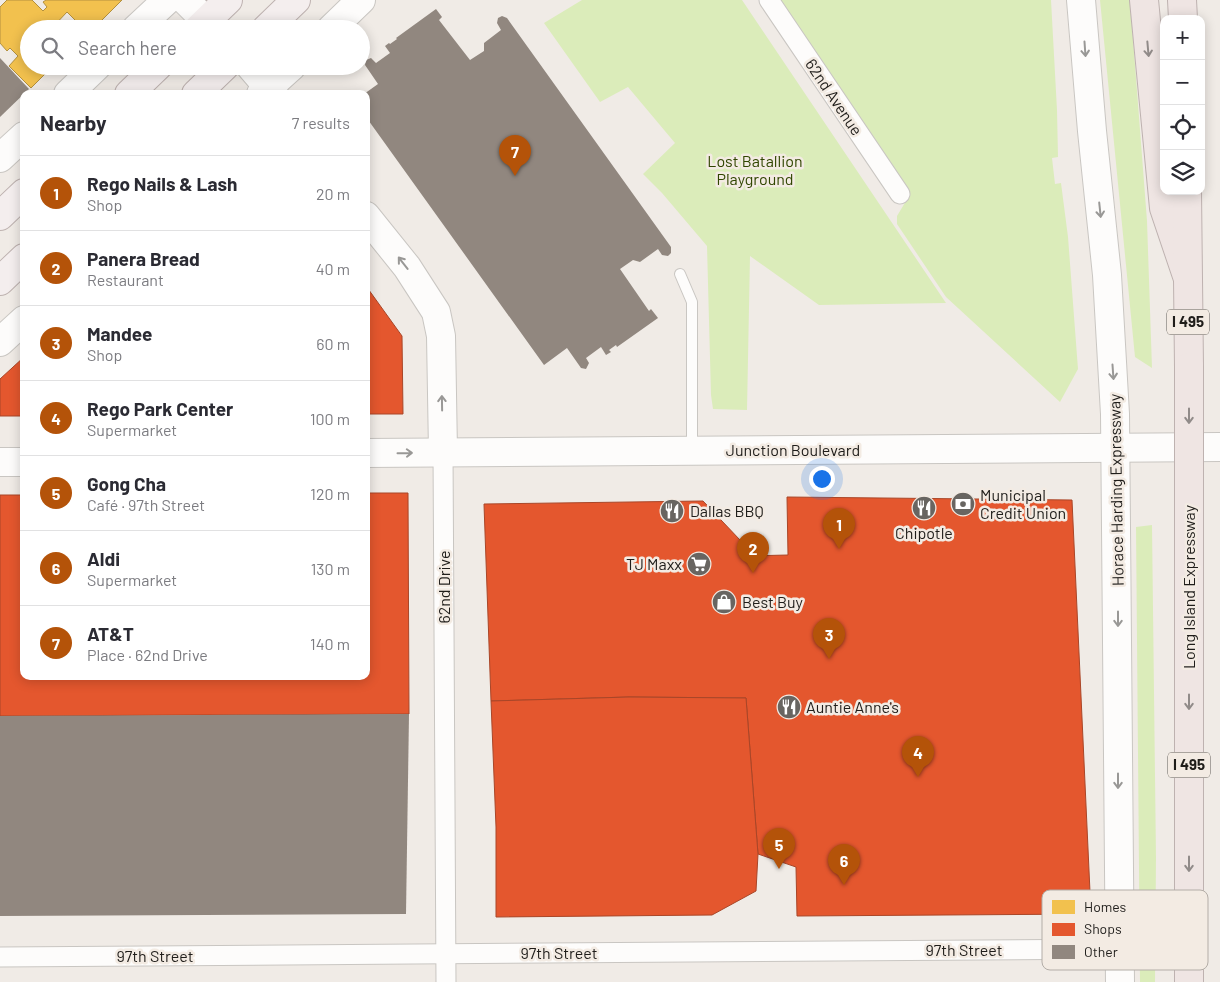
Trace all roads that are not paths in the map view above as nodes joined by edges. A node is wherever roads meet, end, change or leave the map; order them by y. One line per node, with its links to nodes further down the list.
1 (167, 0): 11 (main road)
2 (185, 0): 12 (main road)
3 (228, 0): 13 (main road)
4 (296, 0): 14 (main road)
5 (361, 0): 15 (main road)
6 (769, 0): 30 (street, 62nd Avenue)
7 (1081, 0): 41 (main road, Horace Harding Expressway, one-way to 41)
8 (1144, 0): 37 (highway, one-way to 37)
9 (1182, 0): 10 (highway)
10 (1183, 15)
11 (146, 20)
12 (201, 20)
13 (211, 20)
14 (275, 20)
15 (341, 20)
16 (88, 75): 21 (main road)
17 (149, 75): 22 (main road)
18 (216, 75): 23 (main road)
19 (256, 75): 24 (main road)
20 (283, 75): 25 (main road)
21 (72, 90)
22 (133, 90)
23 (200, 90)
24 (267, 90)
25 (269, 90)
26 (20, 140): 27 (main road)
27 (0, 158)
28 (20, 177): 29 (main road)
29 (0, 193)
30 (900, 194)
31 (1187, 195): 37 (highway, Long Island Expressway / I 495)
32 (20, 198): 33 (main road)
33 (0, 216)
34 (370, 221): 44 (main road, 62nd Drive, one-way to 34)
35 (20, 262): 38 (main road)
36 (680, 274): 43 (lane)
37 (1188, 276): 49 (highway, Long Island Expressway / I 495, one-way to 49, bridge)
38 (0, 281)
39 (20, 324): 40 (main road)
40 (0, 342)
41 (1116, 447): 42 (main road, Junction Boulevard); 43 (main road, Junction Boulevard); 48 (main road, Horace Harding Expressway, one-way to 48)
42 (1220, 447)
43 (692, 451): 44 (main road, Junction Boulevard)
44 (443, 452): 45 (main road, Junction Boulevard, one-way to 44); 51 (street, 62nd Drive)
45 (370, 454)
46 (0, 462): 47 (main road)
47 (20, 462)
48 (1119, 890)
49 (1189, 890)
50 (1042, 950): 51 (street, 97th Street)
51 (446, 954): 52 (street, 97th Street); 53 (street, 62nd Drive)
52 (0, 957)
53 (446, 982)

